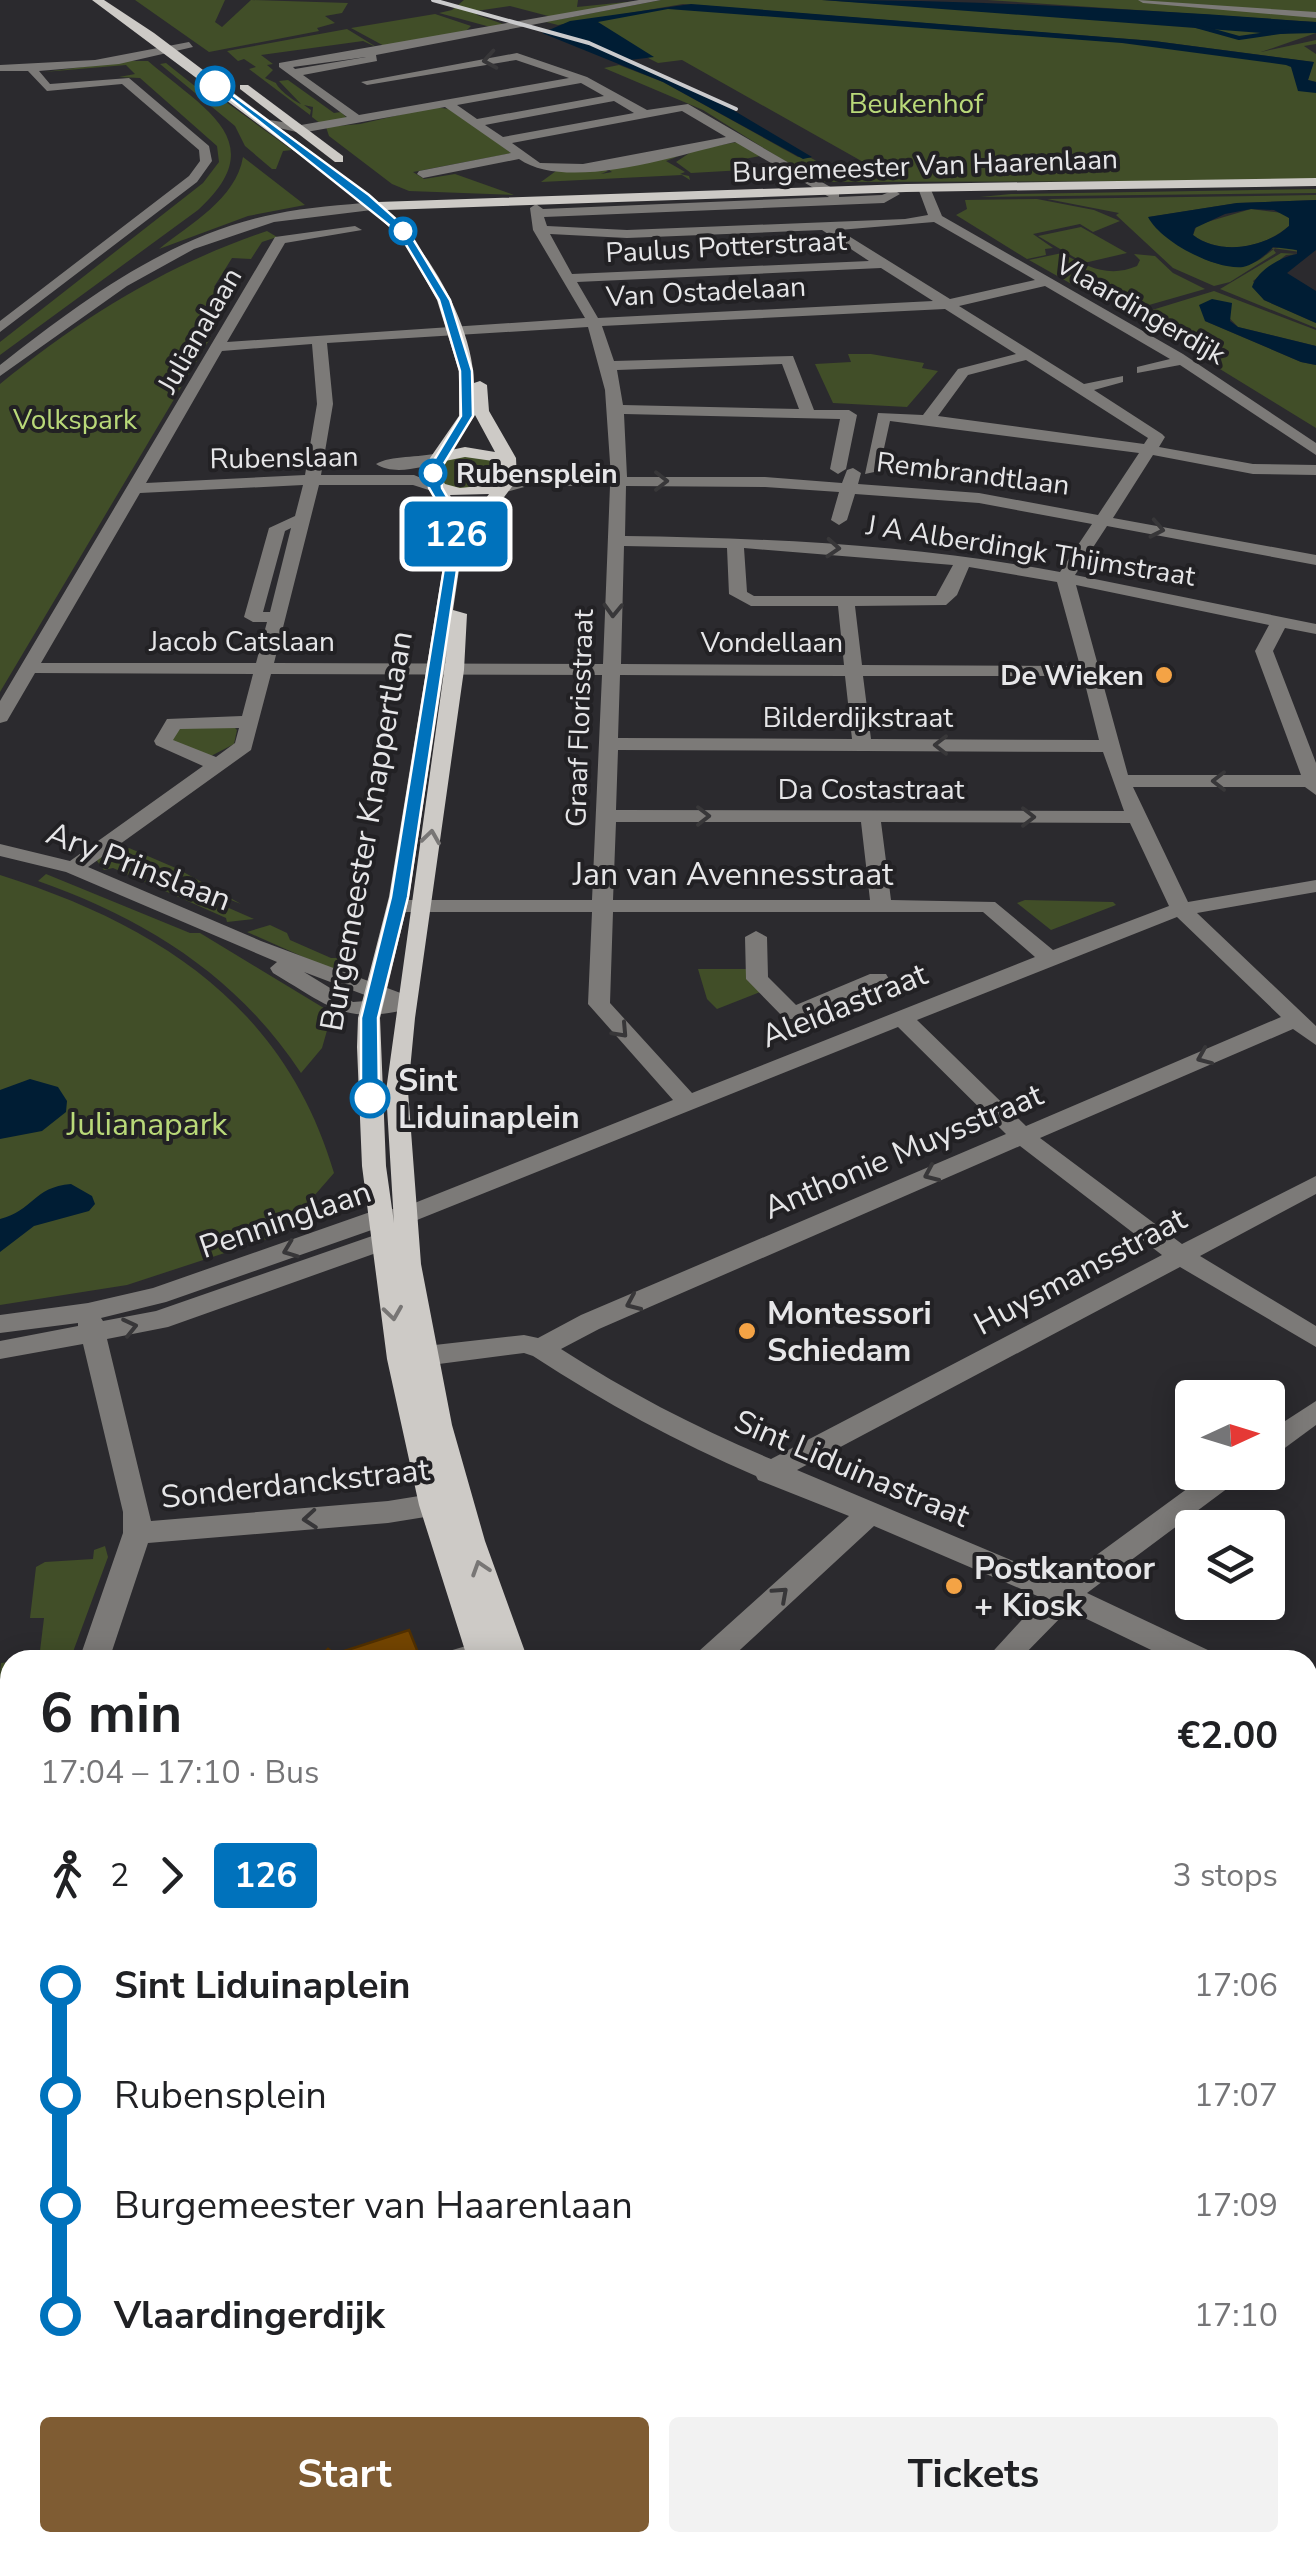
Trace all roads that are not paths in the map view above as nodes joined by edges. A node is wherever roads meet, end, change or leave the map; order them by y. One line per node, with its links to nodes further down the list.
1 (97, 0): 7 (main road)
2 (120, 0): 6 (main road)
3 (656, 0): 8 (street)
4 (1143, 0): 5 (street)
5 (1316, 15)
6 (188, 45): 7 (street); 9 (main road)
7 (168, 49): 11 (street); 24 (main road)
8 (369, 53): 10 (street); 13 (street)
9 (202, 54)
10 (344, 64): 13 (street); 16 (street)
11 (31, 67): 12 (street); 48 (street)
12 (6, 68)
13 (293, 73): 23 (street)
14 (583, 79): 16 (street, one-way to 16); 18 (street); 20 (street)
15 (236, 80): 26 (main road)
16 (368, 82): 17 (street)
17 (381, 91)
18 (617, 97): 22 (street); 25 (street)
19 (394, 101): 21 (street)
20 (448, 104): 21 (street); 25 (street)
21 (408, 110): 23 (street)
22 (645, 114): 27 (street); 28 (street)
23 (357, 120): 26 (street)
24 (263, 123): 26 (street); 38 (main road)
25 (474, 123): 28 (street)
26 (302, 129): 38 (main road)
27 (738, 138): 29 (street); 34 (street)
28 (501, 141): 29 (street)
29 (522, 155): 30 (street)
30 (486, 162): 31 (street); 32 (street)
31 (505, 173)
32 (424, 174)
33 (1316, 184): 35 (main road, Burgemeester Van Haarenlaan)
34 (827, 190): 35 (main road, Burgemeester Van Haarenlaan); 36 (main road, Burgemeester Van Haarenlaan); 37 (street, Burgemeester Van Haarenlaan)
35 (925, 191): 36 (main road, Burgemeester Van Haarenlaan); 39 (street)
36 (894, 194): 37 (street, Burgemeester Van Haarenlaan)
37 (536, 207): 38 (main road, Burgemeester Van Haarenlaan); 42 (street, Graaf Florisstraat)
38 (388, 209): 49 (main road); 56 (street)
39 (936, 218): 40 (street); 45 (street, Vlaardingerdijk)
40 (824, 226): 42 (street); 43 (street)
41 (355, 230): 51 (street, Julianalaan)
42 (540, 230): 44 (street, Graaf Florisstraat)
43 (884, 264): 44 (street, Paulus Potterstraat); 46 (street)
44 (570, 278): 47 (street, Graaf Florisstraat)
45 (1044, 282): 46 (street, Van Ostadelaan); 53 (street, Vlaardingerdijk)
46 (944, 305): 47 (street, Van Ostadelaan); 52 (street)
47 (594, 322): 49 (street, Van Ostadelaan); 54 (street, Graaf Florisstraat)
48 (0, 328)
49 (460, 331): 50 (street, Van Ostadelaan); 64 (main road); 65 (main road)
50 (320, 342): 51 (street, Van Ostadelaan); 68 (street)
51 (216, 350): 67 (street, Julianalaan)
52 (1024, 356): 58 (street); 61 (street)
53 (1182, 360): 55 (street); 63 (street, Vlaardingerdijk)
54 (611, 366): 59 (street, Graaf Florisstraat); 60 (street)
55 (1142, 370)
56 (0, 372)
57 (1118, 380): 58 (street)
58 (1079, 390): 62 (street)
59 (617, 410): 60 (street); 69 (street, Graaf Florisstraat)
60 (808, 413): 70 (street)
61 (928, 419): 62 (street); 70 (street)
62 (1150, 450): 66 (street); 75 (street)
63 (1316, 450)
64 (438, 458): 65 (main road); 68 (street, Rubenslaan); 72 (main road)
65 (508, 458): 69 (street, Rembrandtlaan); 73 (main road)
66 (1316, 470)
67 (144, 472): 68 (street, Rubenslaan); 71 (street, Julianalaan)
68 (313, 472): 71 (street, Rubenslaan); 72 (street, Rubenslaan); 88 (street)
69 (618, 473): 70 (street, Rembrandtlaan); 73 (street, Rembrandtlaan); 78 (street, Graaf Florisstraat)
70 (853, 474): 74 (street, Rembrandtlaan); 75 (street, Rembrandtlaan); 76 (street)
71 (134, 488): 87 (street, Julianalaan)
72 (436, 488): 73 (main road); 89 (main road, Burgemeester Knappertlaan)
73 (502, 488): 89 (main road, Burgemeester Knappertlaan)
74 (1064, 494)
75 (1104, 518): 81 (street, Rembrandtlaan, one-way to 81); 83 (street)
76 (839, 520)
77 (1244, 528): 80 (street)
78 (616, 541): 79 (street, J A Alberdingk Thijmstraat); 90 (street, Graaf Florisstraat, one-way to 90)
79 (736, 542): 82 (street, J A Alberdingk Thijmstraat, one-way to 82); 84 (street)
80 (1316, 542)
81 (1316, 560)
82 (962, 561): 83 (street, J A Alberdingk Thijmstraat); 84 (street)
83 (1066, 578): 85 (street, J A Alberdingk Thijmstraat); 92 (street)
84 (846, 602): 91 (street)
85 (1279, 622): 86 (street, J A Alberdingk Thijmstraat); 93 (street)
86 (1316, 629)
87 (29, 668): 88 (street, Jacob Catslaan); 95 (street, Julianalaan)
88 (264, 669): 89 (street, Jacob Catslaan); 96 (street)
89 (445, 670): 90 (street, Vondellaan); 109 (main road, Burgemeester Knappertlaan); 110 (main road, Burgemeester Knappertlaan, one-way to 89)
90 (610, 670): 91 (street, Vondellaan); 97 (street, Graaf Florisstraat)
91 (854, 670): 92 (street, Vondellaan); 98 (street)
92 (1090, 671): 99 (street)
93 (1288, 712): 94 (street); 102 (street)
94 (1316, 713)
95 (0, 716)
96 (250, 722): 100 (street); 100 (street)
97 (607, 744): 98 (street, Bilderdijkstraat); 103 (street, Graaf Florisstraat)
98 (862, 745): 99 (street, Bilderdijkstraat, one-way to 98)
99 (1109, 746): 101 (street)
100 (218, 766): 107 (street)
101 (1120, 780): 102 (street, one-way to 101); 105 (street)
102 (1315, 784)
103 (606, 816): 104 (street, Da Costastraat, one-way to 104); 111 (street, Graaf Florisstraat)
104 (870, 816): 105 (street, Da Costastraat, one-way to 105); 112 (street)
105 (1137, 817): 113 (street)
106 (0, 850): 107 (street, Ary Prinslaan)
107 (72, 868): 117 (street, Ary Prinslaan)
108 (1316, 886): 113 (street, Aleidastraat)
109 (398, 906): 110 (street, Jan van Avennesstraat); 117 (main road, Burgemeester Knappertlaan)
110 (421, 906): 111 (street, Jan van Avennesstraat); 118 (main road, Burgemeester Knappertlaan)
111 (603, 906): 114 (street, Jan van Avennesstraat); 122 (street, Graaf Florisstraat, one-way to 122)
112 (881, 906): 114 (street, Jan van Avennesstraat); 115 (street, Jan van Avennesstraat)
113 (1181, 909): 115 (street, Aleidastraat); 120 (street)
114 (756, 922): 116 (street)
115 (1050, 958): 119 (street, Aleidastraat)
116 (878, 978)
117 (373, 1002): 118 (street, Ary Prinslaan); 125 (main road, Burgemeester Knappertlaan)
118 (406, 1003): 125 (main road, Burgemeester Knappertlaan)
119 (901, 1017): 122 (street, Aleidastraat); 123 (street)
120 (1294, 1020): 121 (street); 123 (street, Anthonie Muysstraat, one-way to 123)
121 (1316, 1038)
122 (687, 1102): 125 (street, Aleidastraat)
123 (1021, 1134): 126 (street); 130 (street, Anthonie Muysstraat, one-way to 130)
124 (1316, 1184): 126 (street, Huysmansstraat)
125 (390, 1224): 128 (street, Penninglaan); 132 (main road, Burgemeester Knappertlaan)
126 (1179, 1256): 129 (street); 135 (street, Huysmansstraat)
127 (0, 1324): 128 (street, Penninglaan)
128 (90, 1324): 131 (street, Penninglaan); 139 (street)
129 (1316, 1338)
130 (541, 1348): 132 (street); 135 (street, Sint Liduinastraat)
131 (0, 1350)
132 (412, 1357): 137 (main road, Burgemeester Knappertlaan)
133 (1316, 1411): 134 (street)
134 (1285, 1434)
135 (768, 1473): 138 (street, Sint Liduinastraat)
136 (1206, 1490): 140 (street)
137 (446, 1503): 139 (street, Sonderdanckstraat, one-way to 139); 142 (main road, Burgemeester Knappertlaan); 143 (main road, Burgemeester Knappertlaan, one-way to 137)
138 (868, 1515): 140 (street, Sint Liduinastraat); 144 (street, one-way to 138)
139 (137, 1533): 141 (street)
140 (1064, 1596): 145 (street); 146 (street, Sint Liduinastraat)
141 (97, 1650)
142 (473, 1650)
143 (509, 1650)
144 (720, 1650)
145 (1010, 1650)
146 (1179, 1650)

